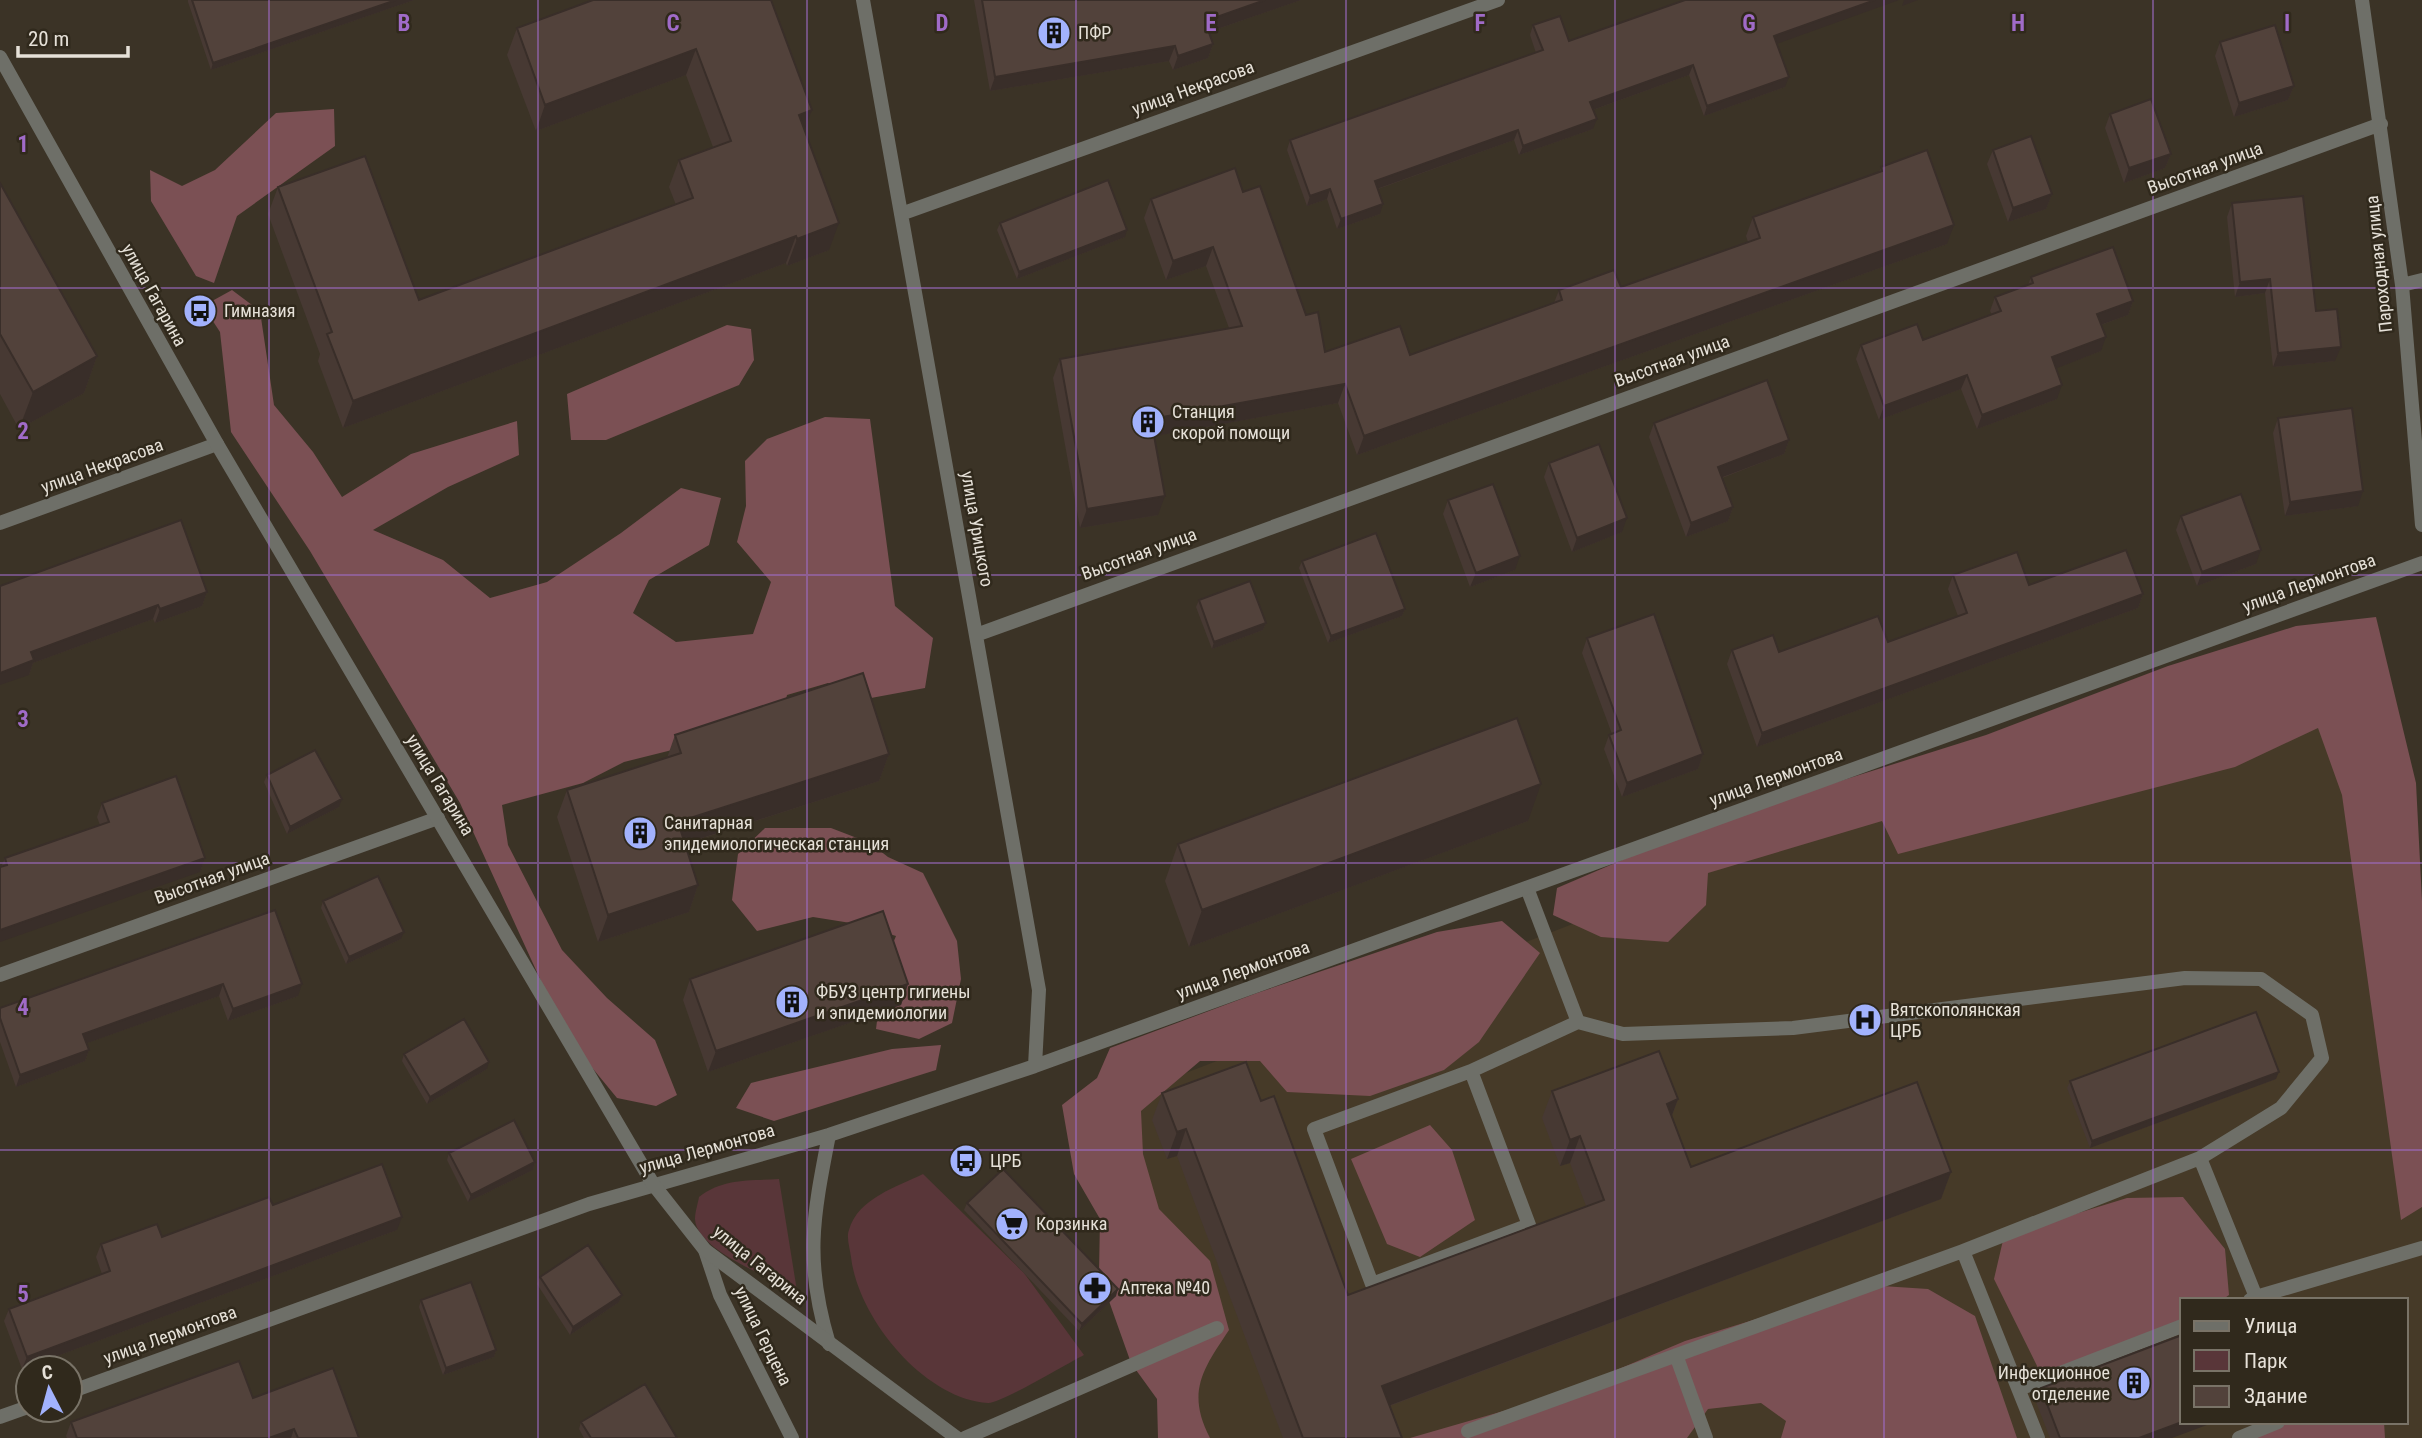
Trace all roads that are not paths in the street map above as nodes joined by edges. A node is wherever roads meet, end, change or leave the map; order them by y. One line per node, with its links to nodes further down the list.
1 (863, 0): 6 (street, улица Урицкого)
2 (1498, 0): 6 (street, улица Некрасова)
3 (2362, 0): 5 (street, Пароходная улица)
4 (0, 57): 9 (street, улица Гагарина)
5 (2381, 124): 8 (street, Пароходная улица); 13 (street, Высотная улица)
6 (901, 214): 13 (street, улица Урицкого)
7 (2422, 280): 8 (street)
8 (2402, 285): 11 (street, Пароходная улица)
9 (217, 444): 10 (street, улица Некрасова); 14 (street, улица Гагарина)
10 (0, 523)
11 (2422, 526)
12 (2422, 563): 15 (street, улица Лермонтова)
13 (976, 635): 18 (street, улица Урицкого)
14 (438, 818): 16 (street, Высотная улица); 22 (street, улица Гагарина)
15 (1527, 888): 17 (street); 18 (street, улица Лермонтова)
16 (0, 975)
17 (1578, 1022): 19 (street); 21 (street)
18 (1035, 1066): 20 (street, улица Лермонтова)
19 (1471, 1071): 19 (street)
20 (829, 1135): 22 (street, улица Лермонтова); 29 (street)
21 (2200, 1158): 25 (street); 26 (street)
22 (653, 1184): 24 (street, улица Гагарина); 31 (street, улица Лермонтова)
23 (2422, 1248): 26 (street)
24 (705, 1250): 29 (street, улица Гагарина); 35 (street, улица Герцена)
25 (1963, 1251): 30 (street); 32 (street)
26 (2253, 1298)
27 (2180, 1327): 32 (street)
28 (1217, 1328): 37 (street)
29 (829, 1344): 36 (street, улица Гагарина)
30 (1676, 1355): 34 (street); 38 (street)
31 (84, 1387)
32 (2019, 1390): 39 (street)
33 (2273, 1424): 40 (street)
34 (1468, 1431)
35 (792, 1438)
36 (957, 1438)
37 (965, 1438)
38 (1706, 1438)
39 (2038, 1438)
40 (2239, 1438)

